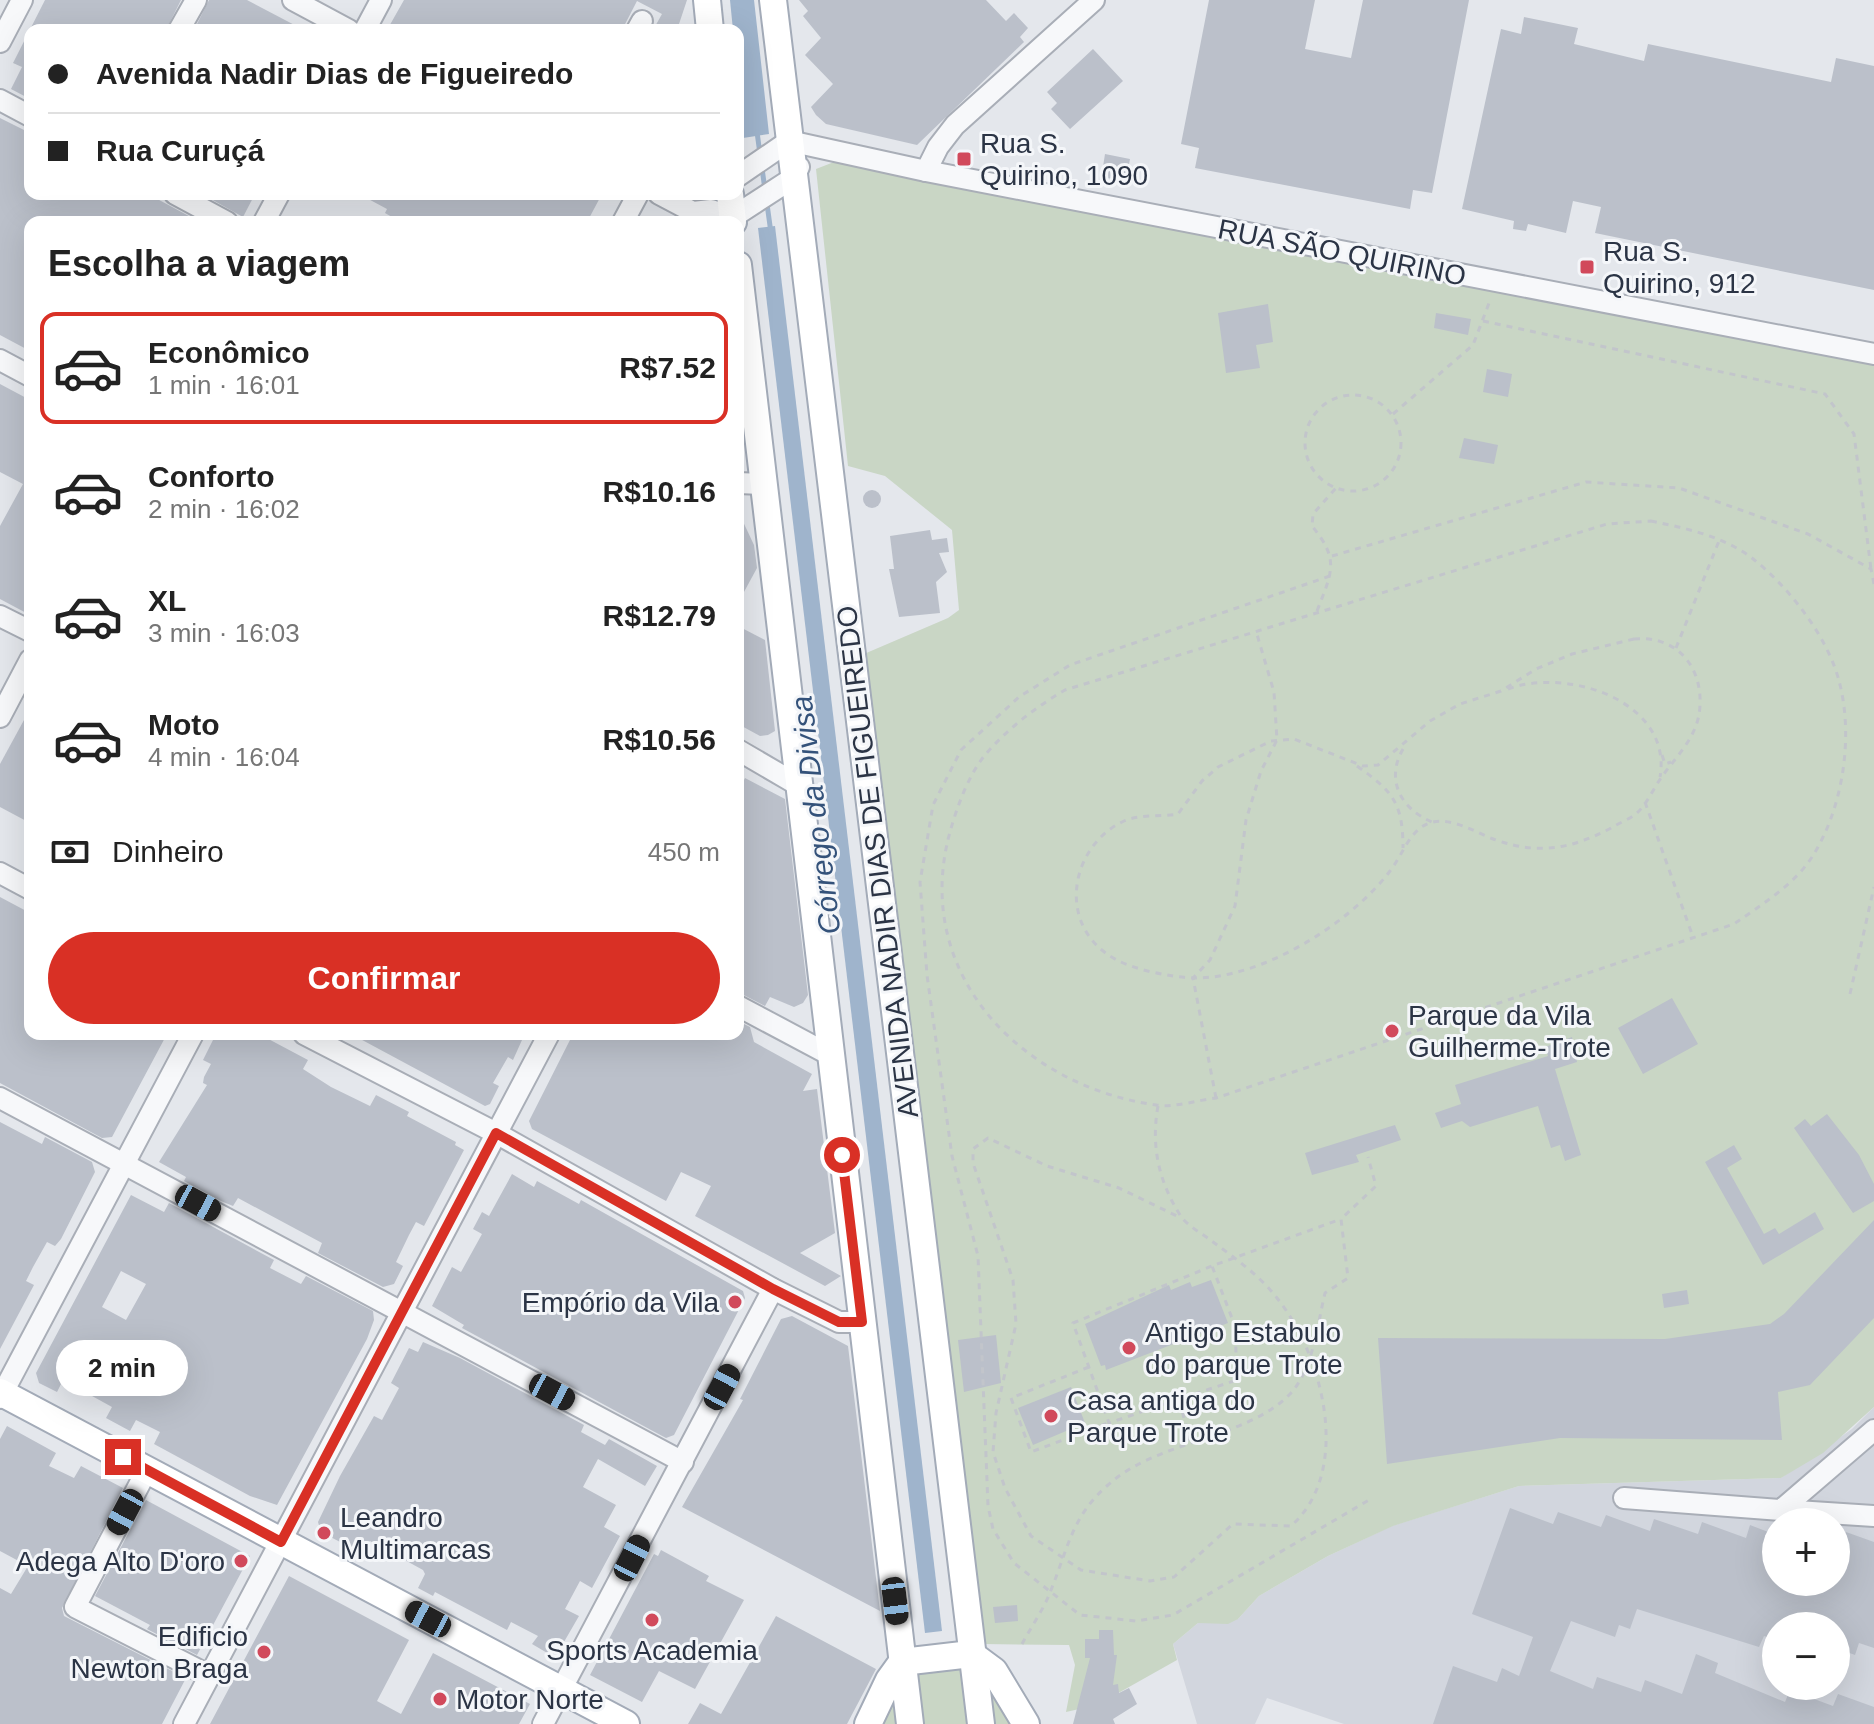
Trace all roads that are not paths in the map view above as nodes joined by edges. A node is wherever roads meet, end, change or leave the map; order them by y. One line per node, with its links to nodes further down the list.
1 (22, 0): 12 (street)
2 (196, 0): 8 (street)
3 (293, 0): 9 (street)
4 (381, 0): 10 (street)
5 (707, 0): 11 (main road)
6 (1094, 0): 16 (street)
7 (776, 2): 15 (main road, AVENIDA NADIR DIAS DE FIGUEIREDO)
8 (182, 24)
9 (338, 24)
10 (368, 24)
11 (709, 24)
12 (0, 42)
13 (0, 100): 14 (street)
14 (24, 113)
15 (800, 144): 16 (street, RUA SÃO QUIRINO); 17 (street); 18 (main road, AVENIDA NADIR DIAS DE FIGUEIREDO)
16 (926, 171): 24 (street, RUA SÃO QUIRINO)
17 (744, 173)
18 (793, 178): 19 (street); 58 (main road, AVENIDA NADIR DIAS DE FIGUEIREDO)
19 (744, 199)
20 (186, 200): 23 (street)
21 (670, 200): 22 (street)
22 (726, 207)
23 (216, 216)
24 (1874, 354)
25 (0, 360): 26 (street)
26 (24, 373)
27 (744, 374): 28 (main road)
28 (750, 483): 34 (main road)
29 (0, 616): 30 (street)
30 (24, 628)
31 (24, 671): 32 (street)
32 (0, 717)
33 (744, 754): 34 (street)
34 (798, 785): 41 (main road)
35 (0, 873): 36 (street)
36 (24, 886)
37 (744, 1009): 41 (street)
38 (190, 1040): 44 (street)
39 (316, 1040): 43 (street)
40 (546, 1040): 43 (street)
41 (830, 1055): 47 (main road)
42 (0, 1098): 44 (street)
43 (496, 1133): 45 (street); 46 (street)
44 (124, 1164): 46 (street); 48 (street)
45 (773, 1289): 47 (street); 50 (street)
46 (403, 1313): 50 (street); 57 (street)
47 (862, 1322): 59 (main road)
48 (1, 1394): 51 (main road)
49 (1874, 1430): 53 (street)
50 (683, 1462): 61 (street)
51 (147, 1470): 57 (main road); 60 (street)
52 (1624, 1498): 54 (street)
53 (1783, 1508)
54 (1762, 1509)
55 (1850, 1514): 56 (street)
56 (1874, 1516)
57 (281, 1542): 60 (street); 61 (main road)
58 (971, 1654): 59 (main road); 67 (main road, AVENIDA NADIR DIAS DE FIGUEIREDO); 68 (main road)
59 (902, 1662): 65 (main road); 66 (main road)
60 (210, 1676): 62 (street)
61 (562, 1690): 63 (street); 64 (main road)
62 (184, 1724)
63 (543, 1724)
64 (626, 1724)
65 (868, 1724)
66 (910, 1724)
67 (981, 1724)
68 (1026, 1724)

